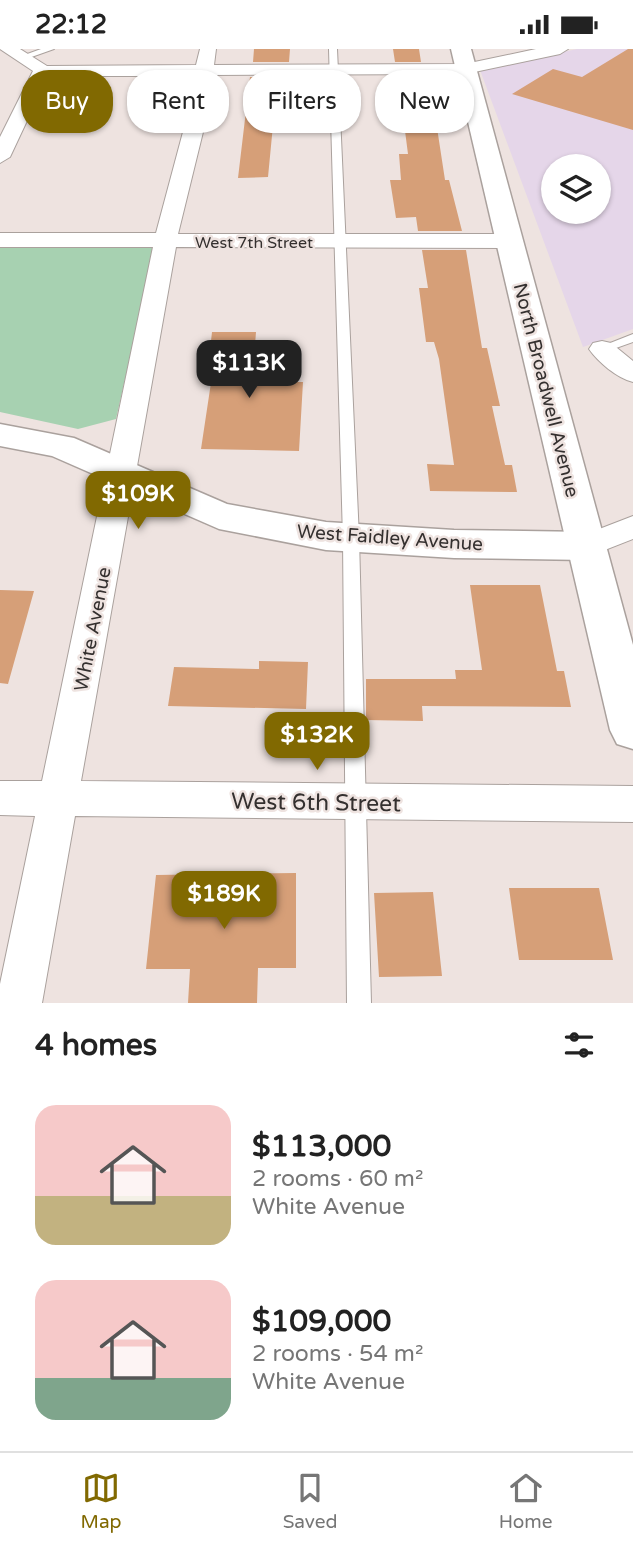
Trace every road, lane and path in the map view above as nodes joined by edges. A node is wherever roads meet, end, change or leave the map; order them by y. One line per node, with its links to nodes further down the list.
1 (50, 49): 5 (lane)
2 (333, 49): 8 (lane)
3 (560, 49): 4 (street)
4 (535, 51): 7 (street)
5 (15, 53): 9 (street)
6 (205, 59): 8 (street); 10 (street); 15 (street, White Avenue)
7 (463, 59): 8 (street); 14 (main road, North Broadwell Avenue)
8 (334, 69): 16 (lane)
9 (42, 70)
10 (56, 70)
11 (21, 115): 12 (street)
12 (0, 157)
13 (0, 240): 15 (street, West 7th Street)
14 (508, 241): 16 (street, West 7th Street); 24 (main road, North Broadwell Avenue)
15 (165, 242): 16 (street, West 7th Street); 21 (street, White Avenue)
16 (340, 242): 23 (lane)
17 (633, 338): 18 (lane)
18 (602, 349): 19 (street)
19 (633, 374)
20 (0, 435): 21 (main road, West Faidley Avenue)
21 (122, 474): 23 (main road, West Faidley Avenue); 27 (street, White Avenue)
22 (633, 527): 24 (street)
23 (351, 538): 24 (main road, West Faidley Avenue); 28 (lane)
24 (587, 546): 25 (main road, North Broadwell Avenue)
25 (633, 730)
26 (0, 798): 27 (street, West 6th Street)
27 (59, 799): 28 (street, West 6th Street); 30 (street, White Avenue)
28 (355, 803): 29 (street, West 6th Street); 31 (lane)
29 (633, 804)
30 (19, 1003)
31 (359, 1003)

